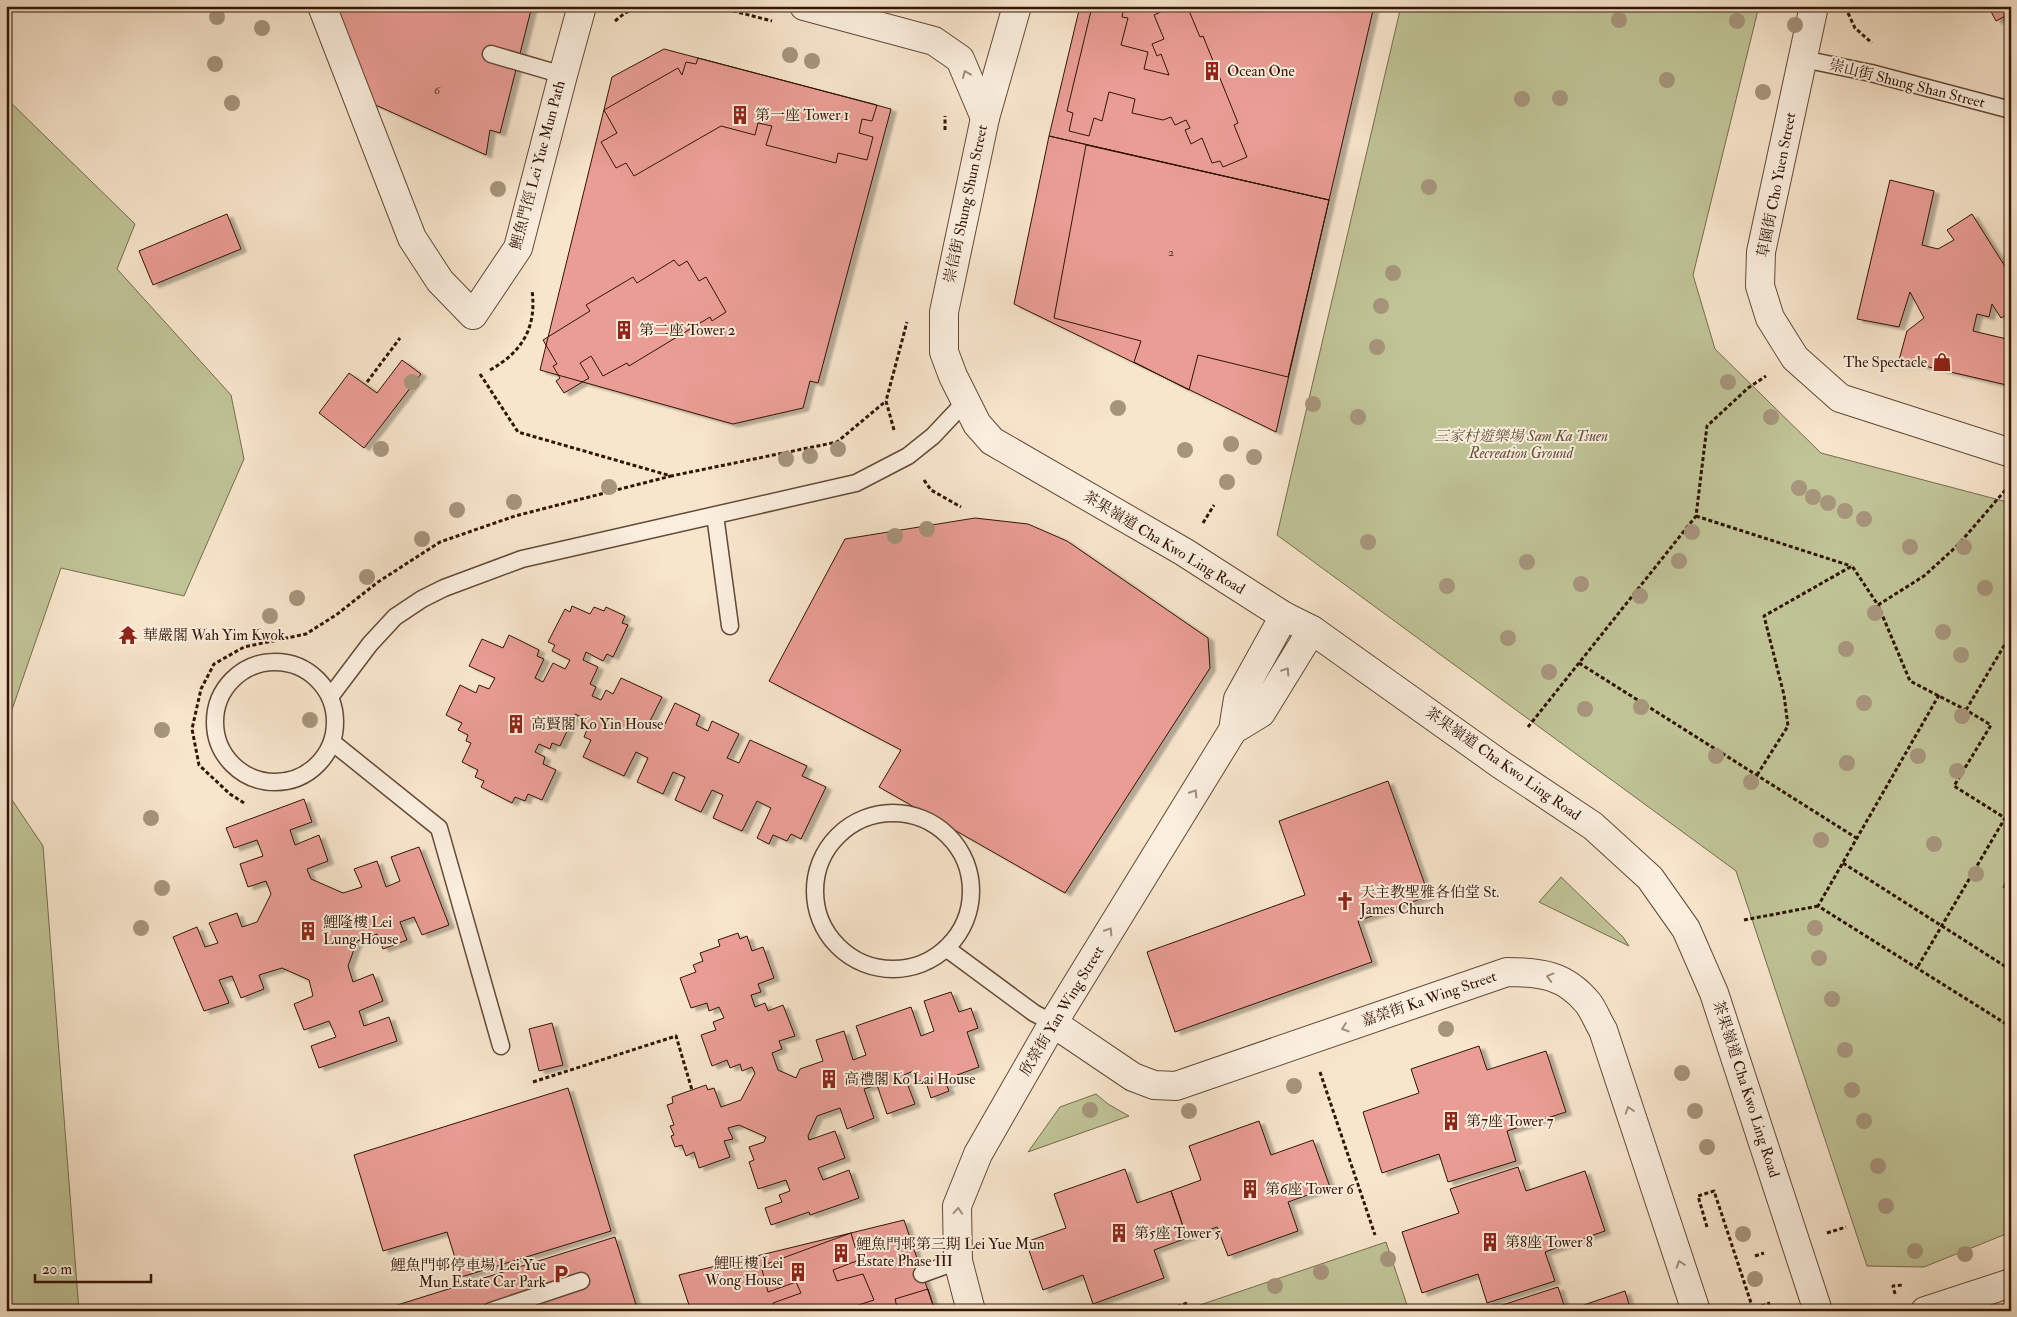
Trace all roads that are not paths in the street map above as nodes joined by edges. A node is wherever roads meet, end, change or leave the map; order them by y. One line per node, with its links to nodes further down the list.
1 (322, 6): 8 (street, 鯉魚門徑 Lei Yue Mun Path)
2 (582, 6): 8 (street, 鯉魚門徑 Lei Yue Mun Path)
3 (804, 6): 10 (street, one-way to 3)
4 (1017, 6): 10 (street, 崇信街 Shung Shun Street)
5 (1814, 6): 7 (street, 草園街 Cho Yuen Street)
6 (491, 54): 8 (lane)
7 (1803, 59): 9 (lane, 崇山街 Shung Shan Street); 12 (street, 草園街 Cho Yuen Street)
8 (562, 75)
9 (2011, 110)
10 (985, 118): 11 (street, 崇信街 Shung Shun Street)
11 (965, 402): 13 (lane); 14 (street, 茶果嶺道 Cha Kwo Ling Road)
12 (2011, 453)
13 (715, 515): 15 (lane); 17 (lane)
14 (1284, 616): 16 (street, 茶果嶺道 Cha Kwo Ling Road); 18 (street, 欣榮街 Yan Wing Street)
15 (730, 626)
16 (1312, 630): 18 (street, 欣榮街 Yan Wing Street, one-way to 16); 30 (street, 茶果嶺道 Cha Kwo Ling Road)
17 (330, 697): 19 (lane); 19 (lane)
18 (1233, 730): 21 (street, 欣榮街 Yan Wing Street, one-way to 18)
19 (332, 742): 22 (lane)
20 (946, 948): 20 (lane); 21 (lane)
21 (1053, 1022): 23 (street, 欣榮街 Yan Wing Street, one-way to 21); 29 (street, 嘉榮街 Ka Wing Street, one-way to 21)
22 (501, 1046)
23 (958, 1261): 24 (lane); 28 (street, 欣榮街 Yan Wing Street)
24 (922, 1274)
25 (580, 1281): 27 (lane)
26 (2011, 1283): 31 (street)
27 (491, 1311)
28 (970, 1311)
29 (1696, 1311)
30 (1818, 1311)
31 (1925, 1311)

